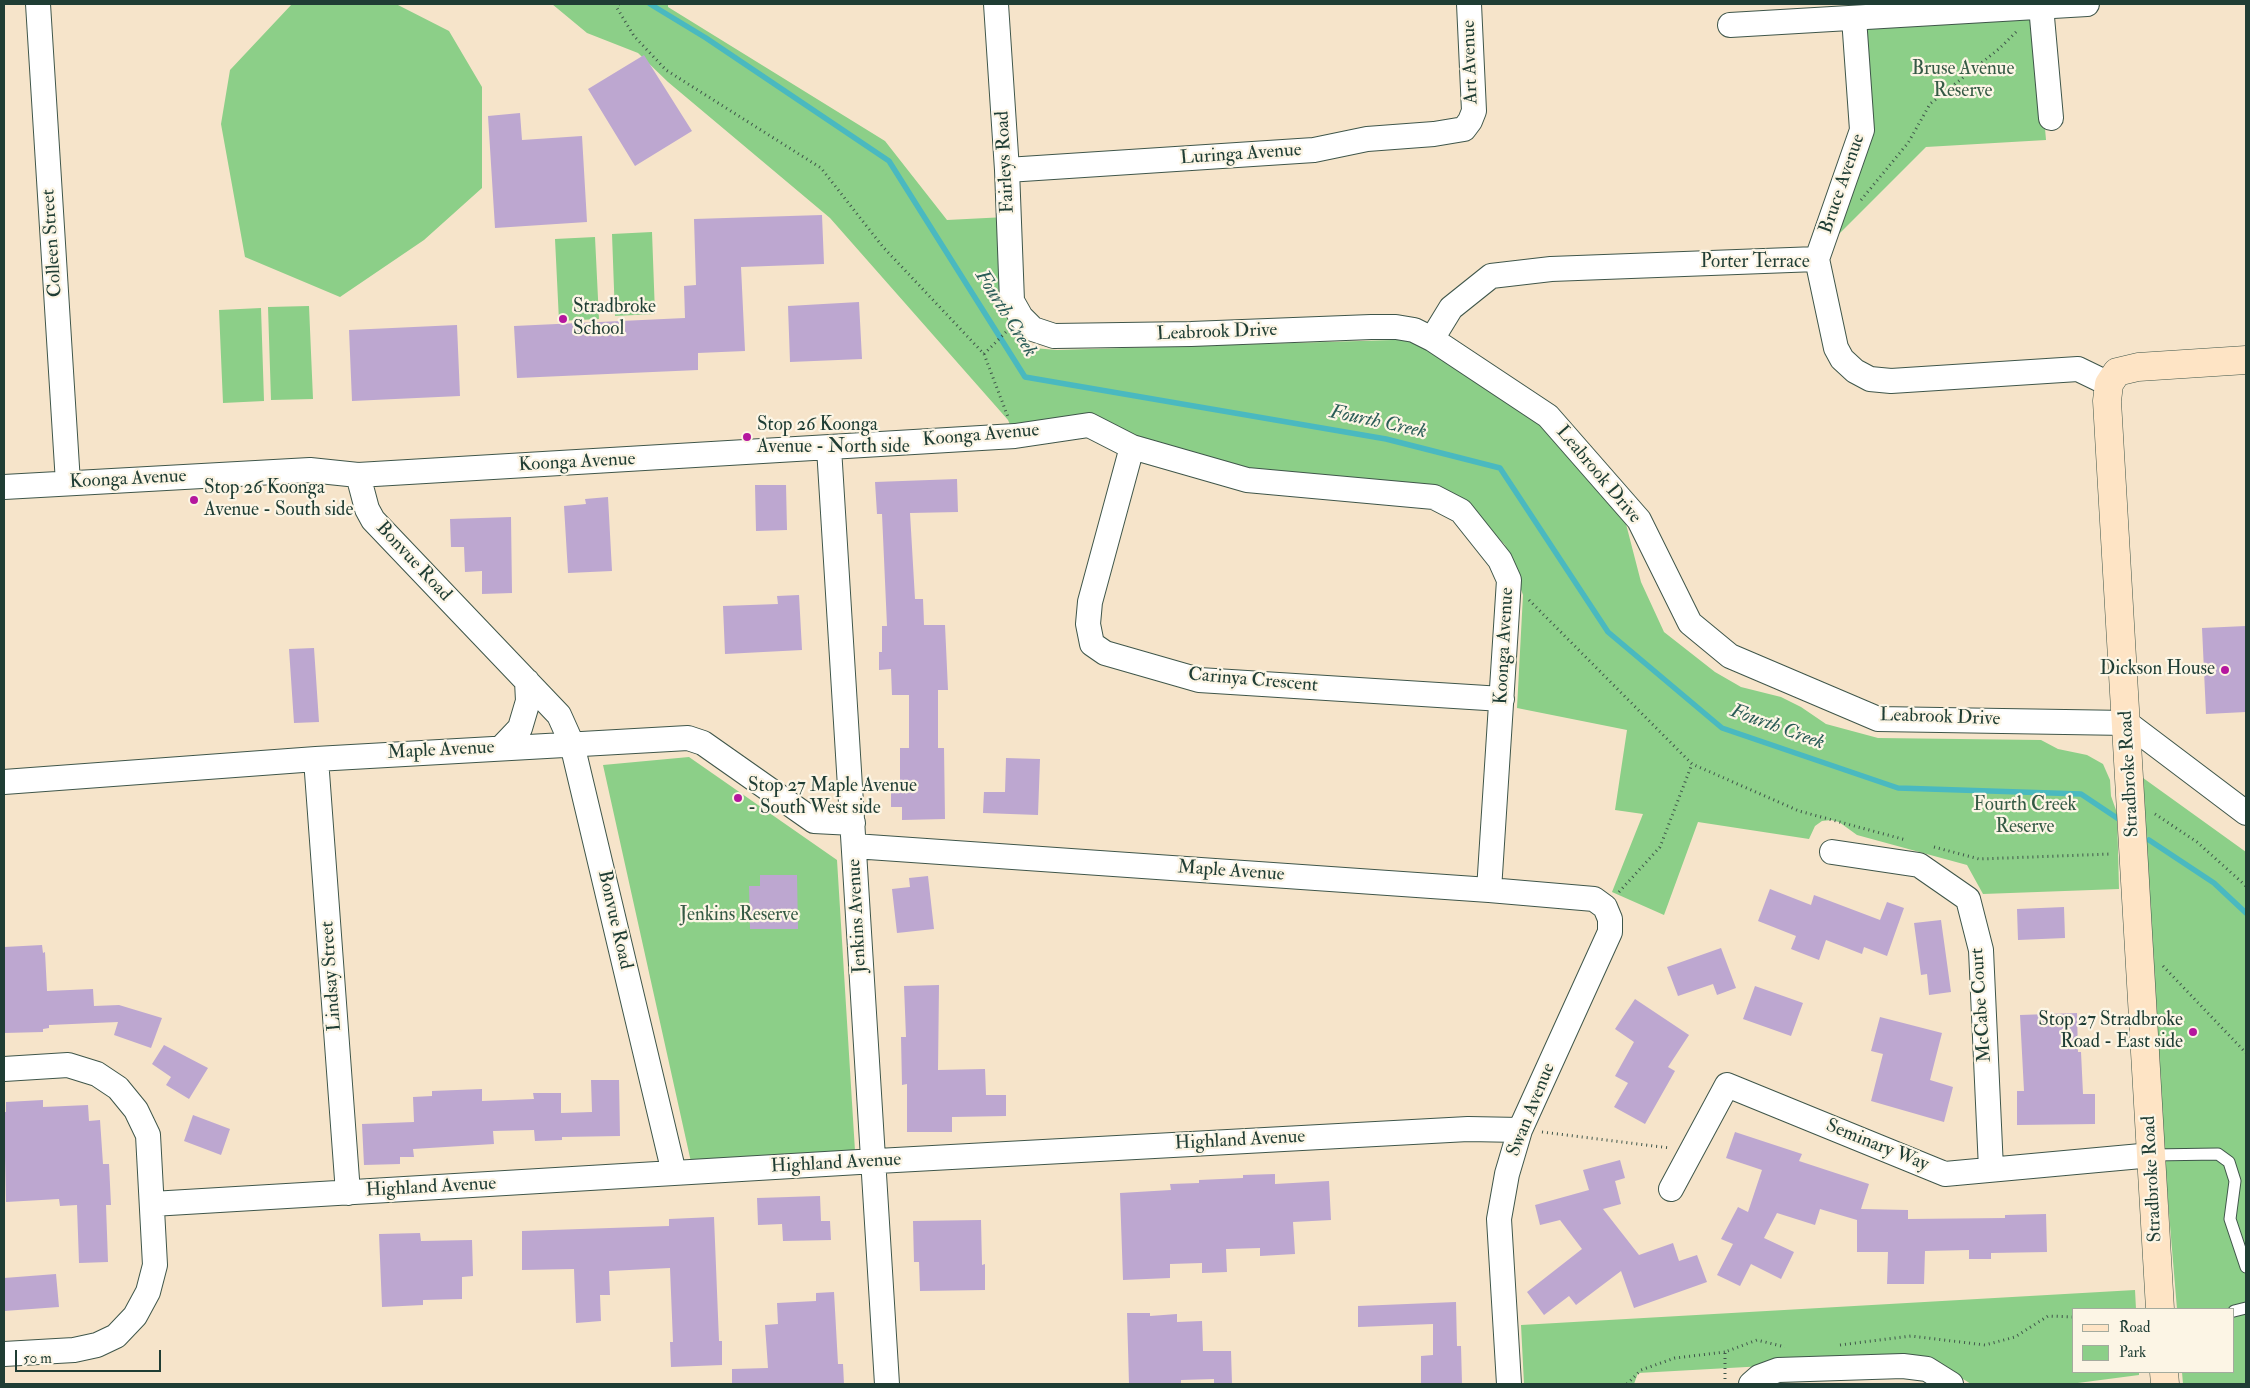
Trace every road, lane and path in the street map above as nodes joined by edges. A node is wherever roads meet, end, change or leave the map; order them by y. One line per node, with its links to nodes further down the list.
1 (38, 4): 23 (street, Colleen Street)
2 (619, 4): 16 (path)
3 (996, 4): 11 (street, Fairleys Road)
4 (1468, 4): 10 (street, Art Avenue)
5 (2087, 4): 6 (street)
6 (2041, 6): 7 (street); 9 (street); 12 (path)
7 (1854, 18): 8 (street); 13 (street, Bruce Avenue)
8 (1730, 25)
9 (2051, 118)
10 (1470, 121): 11 (street, Luringa Avenue)
11 (1007, 170): 14 (street, Fairleys Road)
12 (1861, 201)
13 (1817, 259): 15 (street, Porter Terrace); 18 (street, Porter Terrace)
14 (1021, 317): 15 (street, Leabrook Drive); 16 (path)
15 (1432, 338): 28 (street, Leabrook Drive)
16 (984, 354): 19 (path)
17 (2246, 360): 18 (main road)
18 (2109, 384): 28 (main road, Stradbroke Road)
19 (1015, 436): 20 (street, Koonga Avenue); 21 (street, Koonga Avenue)
20 (1132, 447): 25 (street, Koonga Avenue); 27 (street, Carinya Crescent)
21 (829, 448): 22 (street, Koonga Avenue); 36 (street, Jenkins Avenue)
22 (358, 475): 23 (street, Koonga Avenue); 26 (street, Bonvue Road)
23 (68, 483): 24 (street, Koonga Avenue)
24 (4, 487)
25 (1509, 580): 27 (street, Koonga Avenue); 32 (path)
26 (527, 681): 29 (street, Bonvue Road); 30 (street)
27 (1502, 698): 42 (street, Koonga Avenue)
28 (2127, 723): 34 (main road, Stradbroke Road); 35 (street)
29 (572, 744): 30 (street, Maple Avenue); 36 (street, Maple Avenue); 52 (street, Bonvue Road)
30 (501, 748): 31 (street, Maple Avenue)
31 (316, 759): 33 (street, Maple Avenue); 54 (street, Lindsay Street)
32 (1692, 764): 37 (path); 43 (path)
33 (4, 782)
34 (2132, 798): 40 (main road, Stradbroke Road); 41 (path)
35 (2246, 814)
36 (854, 834): 42 (street, Maple Avenue); 50 (street, Jenkins Avenue)
37 (1914, 842)
38 (1932, 847): 40 (path)
39 (1832, 852): 51 (street, McCabe Court)
40 (2133, 852): 44 (main road, Stradbroke Road)
41 (2246, 886)
42 (1489, 890): 43 (street, Maple Avenue)
43 (1605, 908): 47 (street, Swan Avenue)
44 (2140, 946): 45 (path); 49 (main road, Stradbroke Road)
45 (2246, 1053)
46 (4, 1069): 55 (street)
47 (1520, 1130): 48 (path); 50 (street, Highland Avenue); 64 (street, Swan Avenue)
48 (1691, 1151): 51 (street, Seminary Way); 53 (street, Seminary Way)
49 (2152, 1155): 51 (street, Seminary Way); 56 (lane); 57 (main road, Stradbroke Road)
50 (872, 1161): 52 (street, Highland Avenue); 63 (street, Jenkins Avenue)
51 (1991, 1169)
52 (674, 1173): 54 (street, Highland Avenue)
53 (1671, 1189)
54 (348, 1193): 55 (street, Highland Avenue)
55 (152, 1204): 62 (street)
56 (2246, 1267)
57 (2160, 1308)
58 (2072, 1317): 59 (path)
59 (1834, 1345)
60 (1788, 1348): 61 (path)
61 (1725, 1352): 65 (path); 66 (path)
62 (4, 1354)
63 (887, 1384)
64 (1509, 1384)
65 (1627, 1384)
66 (1726, 1384)
67 (1751, 1384): 68 (street)
68 (1951, 1384)

